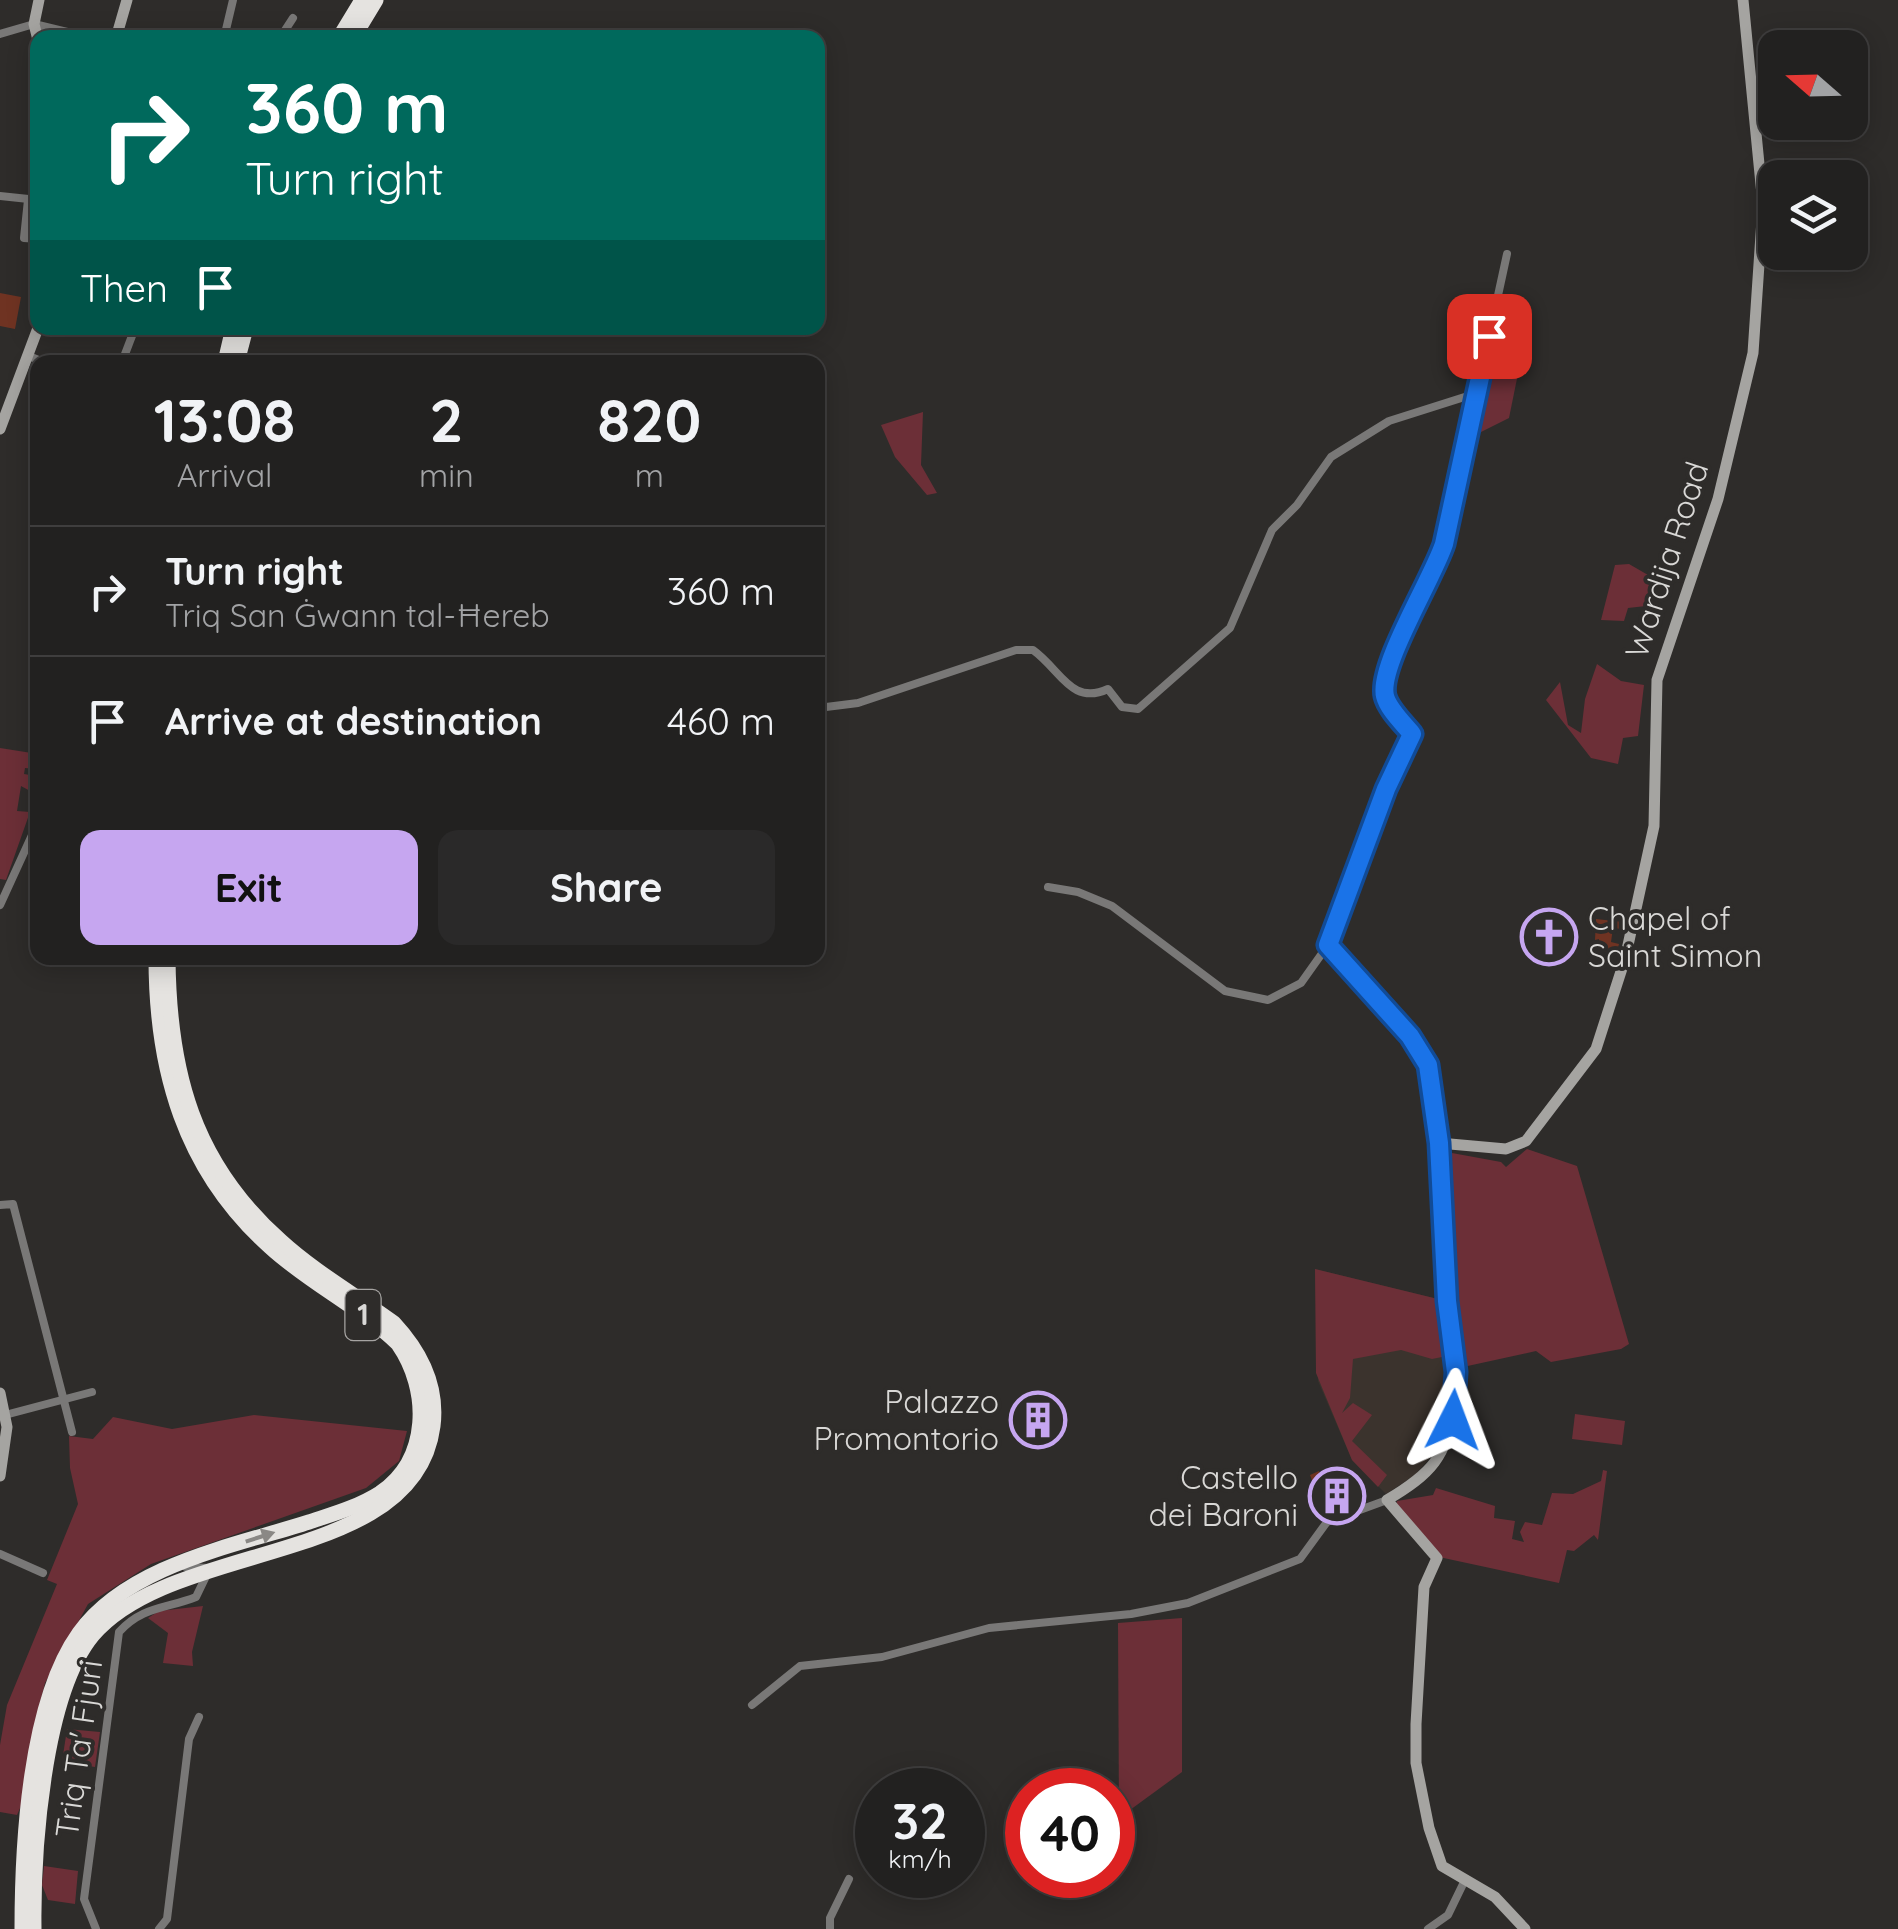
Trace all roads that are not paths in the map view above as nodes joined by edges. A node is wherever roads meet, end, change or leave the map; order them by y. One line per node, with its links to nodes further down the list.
1 (39, 0): 8 (street)
2 (127, 0): 11 (street)
3 (233, 0): 12 (street)
4 (362, 0): 14 (highway)
5 (376, 0): 15 (highway)
6 (1744, 0): 34 (street, Wardija Road)
7 (293, 18): 13 (street)
8 (34, 24): 9 (street); 10 (street); 16 (street)
9 (36, 30)
10 (59, 30)
11 (118, 30)
12 (226, 30)
13 (285, 30)
14 (344, 30)
15 (358, 30)
16 (0, 34)
17 (0, 196): 18 (street)
18 (30, 200)
19 (30, 210): 20 (street)
20 (30, 238)
21 (1507, 254): 24 (street)
22 (36, 335): 23 (street)
23 (29, 356): 25 (street)
24 (1474, 394): 27 (street); 31 (street)
25 (4, 406): 26 (street)
26 (0, 430)
27 (825, 707)
28 (30, 840): 30 (street)
29 (1048, 887): 31 (street)
30 (0, 906)
31 (1328, 945): 34 (street)
32 (156, 965): 45 (highway, 1, one-way to 32)
33 (168, 965): 44 (highway, 1)
34 (1439, 1143): 42 (street)
35 (0, 1205): 38 (street)
36 (92, 1392): 38 (street)
37 (0, 1394): 39 (street)
38 (64, 1400): 39 (street); 40 (street)
39 (5, 1415): 41 (street)
40 (72, 1432)
41 (0, 1476)
42 (1387, 1500): 49 (street); 52 (street)
43 (0, 1554): 46 (street)
44 (210, 1568): 45 (street); 47 (highway, 1); 48 (street)
45 (168, 1569): 53 (highway, 1)
46 (43, 1573)
47 (186, 1577): 48 (street); 54 (highway, 1)
48 (183, 1602): 55 (street, Triq Ta' Fjuri)
49 (752, 1705)
50 (199, 1718): 56 (street)
51 (849, 1879): 57 (street)
52 (1464, 1882): 58 (street); 59 (street)
53 (22, 1929)
54 (34, 1929)
55 (96, 1929)
56 (159, 1929)
57 (830, 1929)
58 (1428, 1929)
59 (1525, 1929)

